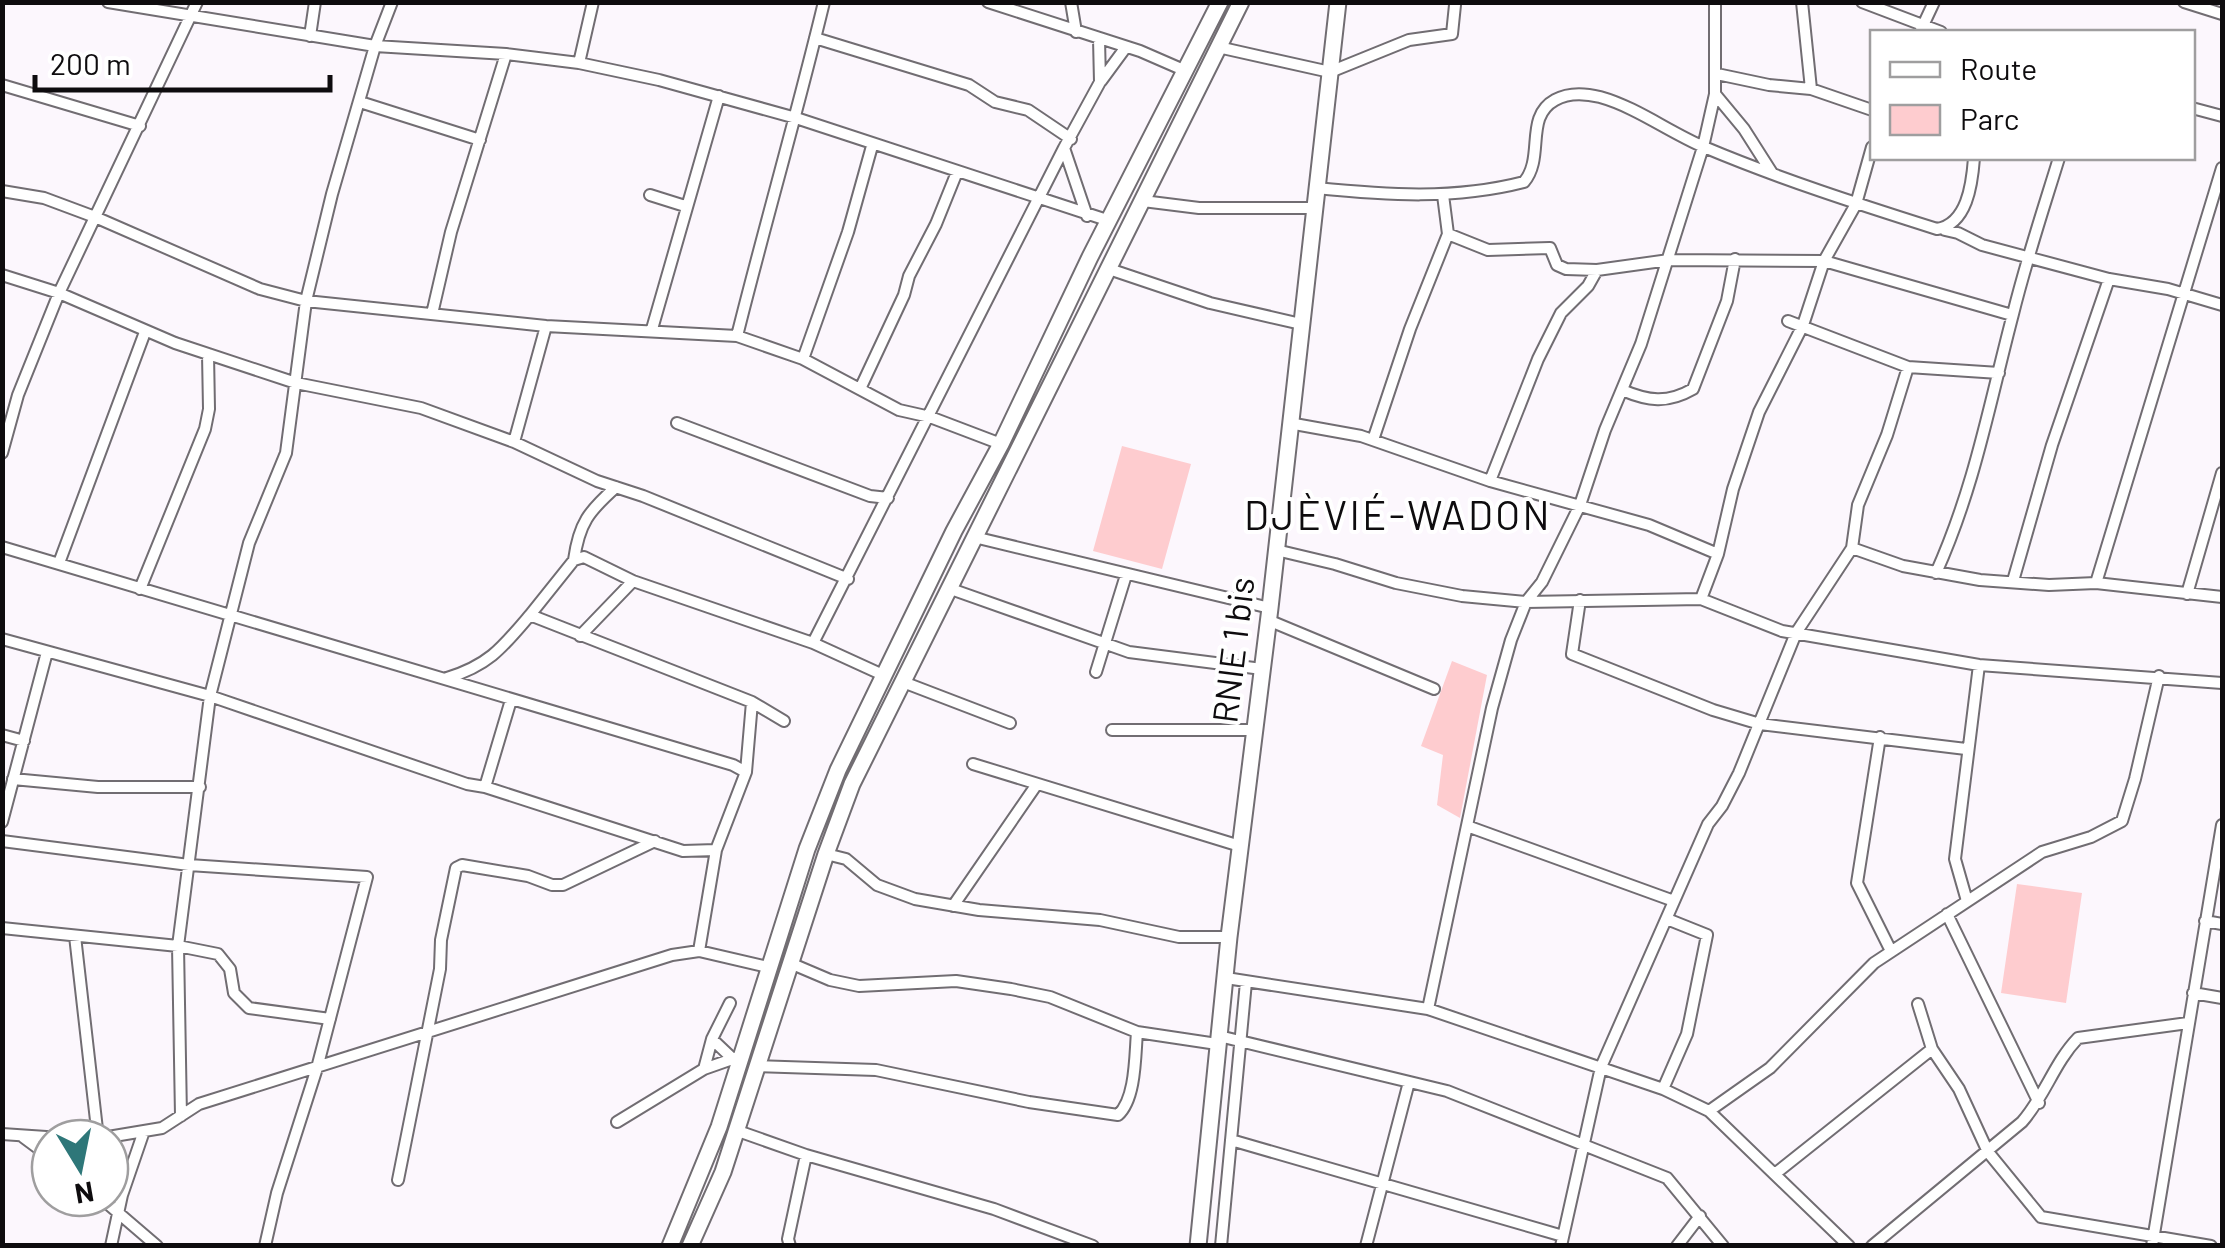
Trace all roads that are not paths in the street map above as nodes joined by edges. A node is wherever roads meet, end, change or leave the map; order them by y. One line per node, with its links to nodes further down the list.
1 (108, 2): 19 (street)
2 (197, 2): 19 (street)
3 (315, 2): 22 (street)
4 (392, 2): 25 (street)
5 (593, 2): 29 (street)
6 (824, 2): 23 (street)
7 (988, 2): 21 (street)
8 (1071, 2): 21 (street)
9 (1241, 2): 27 (main road)
10 (1338, 2): 31 (main road, RNIE 1 bis)
11 (1715, 2): 32 (street)
12 (1802, 2): 35 (street)
13 (1862, 2): 20 (street)
14 (1934, 2): 20 (street)
15 (2184, 2): 18 (street)
16 (1215, 4): 30 (main road)
17 (1455, 5): 31 (street)
18 (2222, 14)
19 (193, 15): 22 (street); 43 (street)
20 (1922, 29)
21 (1076, 32): 24 (street)
22 (310, 36): 25 (street)
23 (815, 38): 42 (street); 45 (street)
24 (1099, 38): 26 (street); 33 (street)
25 (375, 46): 28 (street); 38 (street)
26 (1126, 46): 30 (street); 33 (street)
27 (1218, 47): 31 (street); 59 (main road)
28 (506, 54): 29 (street); 44 (street)
29 (579, 63): 37 (street)
30 (1186, 70): 65 (main road)
31 (1330, 72): 54 (main road, RNIE 1 bis)
32 (1716, 74): 35 (street); 36 (street)
33 (1100, 82): 45 (street)
34 (2, 85): 43 (street)
35 (1810, 89): 39 (street)
36 (1715, 94): 47 (street); 53 (street)
37 (719, 96): 42 (street); 61 (street)
38 (360, 102): 44 (street); 80 (street)
39 (1870, 109)
40 (2195, 109): 41 (street)
41 (2222, 116)
42 (796, 118): 46 (street); 90 (street)
43 (140, 126): 64 (street)
44 (480, 140): 82 (street)
45 (1068, 143): 58 (street); 63 (street)
46 (872, 146): 52 (street); 92 (street)
47 (1704, 147): 53 (street); 57 (street); 70 (street)
48 (1870, 153): 60 (street)
49 (1974, 160): 66 (street)
50 (2058, 160): 68 (street)
51 (2222, 168): 79 (street)
52 (956, 172): 58 (street); 96 (street)
53 (1773, 174): 60 (street)
54 (1316, 188): 57 (street); 62 (main road, RNIE 1 bis)
55 (2, 190): 64 (street)
56 (650, 195): 61 (street)
57 (1443, 196): 67 (street)
58 (1040, 200): 63 (street); 98 (street)
59 (1143, 201): 62 (street); 72 (main road)
60 (1856, 204): 66 (street); 71 (street)
61 (685, 206): 88 (street)
62 (1313, 208): 85 (main road, RNIE 1 bis)
63 (1087, 216): 65 (street)
64 (95, 217): 77 (street); 80 (street)
65 (1111, 222): 103 (main road)
66 (1937, 229): 68 (street)
67 (1448, 234): 73 (street); 101 (street)
68 (2030, 257): 76 (street); 83 (street)
69 (1736, 259): 70 (street); 71 (street); 97 (street)
70 (1669, 260): 74 (street); 97 (street)
71 (1824, 261): 83 (street); 86 (street)
72 (1109, 268): 85 (street); 114 (main road)
73 (1576, 270): 74 (street); 78 (street)
74 (1597, 270): 78 (street)
75 (2, 274): 77 (street)
76 (2109, 279): 79 (street); 125 (street)
77 (59, 293): 89 (street); 104 (street)
78 (1578, 295): 107 (street)
79 (2184, 295): 81 (street); 126 (street)
80 (306, 301): 82 (street); 95 (street)
81 (2222, 304)
82 (432, 314): 87 (street)
83 (2012, 315): 94 (street)
84 (1788, 321): 86 (street)
85 (1301, 324): 100 (main road, RNIE 1 bis)
86 (1803, 325): 93 (street); 118 (street)
87 (546, 326): 88 (street); 102 (street)
88 (652, 330): 90 (street)
89 (145, 332): 91 (street); 120 (street)
90 (737, 336): 92 (street)
91 (208, 354): 95 (street); 127 (street)
92 (803, 359): 96 (street)
93 (1908, 367): 94 (street); 116 (street)
94 (2000, 373): 121 (street)
95 (296, 383): 102 (street); 136 (street)
96 (860, 389): 98 (street)
97 (1622, 390): 112 (street)
98 (930, 418): 103 (street); 110 (street)
99 (676, 423): 109 (street)
100 (1289, 423): 101 (street); 117 (main road, RNIE 1 bis)
101 (1373, 440): 107 (street)
102 (514, 442): 106 (street)
103 (1001, 444): 146 (main road)
104 (2, 453)
105 (2222, 473): 129 (street)
106 (592, 478): 108 (street); 111 (street)
107 (1490, 482): 112 (street)
108 (616, 486): 111 (street); 123 (street)
109 (870, 496): 110 (street); 113 (street)
110 (888, 498): 113 (street)
111 (596, 505): 119 (street)
112 (1580, 505): 118 (street); 133 (street)
113 (881, 513): 123 (street)
114 (974, 537): 122 (street); 128 (main road)
115 (2, 548): 120 (street)
116 (1852, 548): 121 (street); 137 (street)
117 (1276, 550): 133 (street); 135 (main road, RNIE 1 bis)
118 (1718, 554): 131 (street)
119 (574, 560): 124 (street); 134 (street)
120 (59, 563): 127 (street)
121 (1936, 573): 125 (street)
122 (1126, 575): 135 (street); 141 (street)
123 (848, 579): 140 (street)
124 (633, 581): 138 (street); 140 (street)
125 (2013, 581): 126 (street)
126 (2096, 584): 129 (street)
127 (140, 588): 136 (street)
128 (948, 588): 141 (street); 149 (main road)
129 (2186, 594): 130 (street)
130 (2222, 597)
131 (1701, 599): 132 (street); 137 (street)
132 (1580, 600): 133 (street); 157 (street)
133 (1526, 602): 173 (street)
134 (530, 614): 138 (street); 148 (street)
135 (1269, 614): 144 (main road, RNIE 1 bis); 151 (street)
136 (232, 616): 148 (street); 152 (street)
137 (1796, 632): 143 (street); 157 (street)
138 (580, 636): 154 (street)
139 (2, 639): 142 (street)
140 (814, 643): 146 (street)
141 (1104, 644): 144 (street); 145 (street)
142 (47, 652): 152 (street); 162 (street)
143 (1978, 665): 147 (street); 163 (street)
144 (1262, 669): 159 (main road, RNIE 1 bis)
145 (1096, 672)
146 (883, 675): 195 (main road)
147 (2158, 676): 150 (street); 181 (street)
148 (446, 679): 153 (street)
149 (902, 682): 156 (street); 179 (main road)
150 (2222, 683)
151 (1434, 689)
152 (210, 696): 170 (street); 171 (street)
153 (512, 700): 166 (street); 171 (street)
154 (752, 702): 155 (street); 164 (street)
155 (784, 721)
156 (1010, 723)
157 (1760, 724): 161 (street); 182 (street)
158 (1112, 730): 159 (street)
159 (1255, 730): 177 (main road, RNIE 1 bis)
160 (2, 735): 162 (street)
161 (1880, 737): 163 (street); 192 (street)
162 (24, 741): 168 (street)
163 (1966, 749): 181 (street)
164 (747, 759): 166 (street); 167 (street)
165 (973, 764): 169 (street)
166 (734, 765): 167 (street)
167 (746, 772): 178 (street)
168 (13, 779): 170 (street); 172 (street)
169 (1037, 784): 177 (street); 183 (street)
170 (200, 787): 180 (street)
171 (486, 787): 175 (street)
172 (2, 822)
173 (1466, 826): 182 (street); 202 (street)
174 (2222, 830): 186 (street)
175 (655, 841): 178 (street); 206 (street)
176 (2, 842): 180 (street)
177 (1240, 846): 190 (main road, RNIE 1 bis)
178 (716, 850): 193 (street)
179 (826, 854): 183 (street); 194 (main road)
180 (190, 865): 191 (street); 203 (street)
181 (1968, 901): 184 (street)
182 (1674, 902): 185 (street)
183 (953, 906): 190 (street)
184 (1947, 914): 192 (street); 218 (street)
185 (1666, 918): 213 (street); 217 (street)
186 (2204, 921): 187 (street); 198 (street)
187 (2222, 924)
188 (2, 928): 189 (street)
189 (75, 936): 191 (street); 221 (street)
190 (1229, 936): 196 (main road, RNIE 1 bis)
191 (178, 946): 203 (street); 220 (street)
192 (1891, 951): 219 (street)
193 (699, 952): 195 (street); 206 (street)
194 (790, 963): 205 (street); 212 (main road)
195 (768, 967): 211 (main road)
196 (1226, 978): 197 (street); 208 (main road, RNIE 1 bis)
197 (1246, 982): 202 (street); 209 (street)
198 (2193, 993): 199 (street); 204 (street)
199 (2222, 998)
200 (730, 1002): 207 (street)
201 (1918, 1004): 210 (street)
202 (1428, 1009): 213 (street)
203 (330, 1019): 214 (street)
204 (2188, 1022): 218 (street); 243 (street)
205 (1136, 1032): 208 (street); 212 (street)
206 (426, 1035): 214 (street); 236 (street)
207 (712, 1039): 211 (street); 215 (street)
208 (1218, 1040): 209 (street); 251 (main road, RNIE 1 bis)
209 (1240, 1042): 216 (street); 229 (street)
210 (1932, 1050): 232 (street); 234 (street)
211 (737, 1057): 215 (street); 247 (main road)
212 (757, 1066): 224 (main road)
213 (1601, 1066): 217 (street); 231 (street)
214 (316, 1068): 220 (street); 246 (street)
215 (704, 1069): 222 (street)
216 (1408, 1082): 231 (street); 237 (street)
217 (1663, 1089): 219 (street)
218 (2039, 1103): 232 (street)
219 (1710, 1112): 234 (street)
220 (181, 1116): 223 (street)
221 (98, 1118)
222 (617, 1122)
223 (144, 1131): 225 (street); 235 (street)
224 (738, 1131): 233 (street); 248 (main road)
225 (130, 1133)
226 (2, 1134): 227 (street)
227 (23, 1137): 228 (street); 230 (street)
228 (30, 1137)
229 (1231, 1140): 237 (street); 252 (street)
230 (30, 1142)
231 (1584, 1145): 238 (street); 242 (street)
232 (1988, 1152): 243 (street); 257 (street)
233 (806, 1155): 241 (street); 249 (street)
234 (1776, 1173): 256 (street)
235 (130, 1174)
236 (398, 1180)
237 (1382, 1184): 242 (street); 253 (street)
238 (1700, 1216): 254 (street); 255 (street)
239 (116, 1218): 244 (street)
240 (127, 1218): 245 (street)
241 (1062, 1241): 250 (street)
242 (1562, 1241)
243 (2152, 1241): 258 (street)
244 (111, 1246)
245 (157, 1246)
246 (265, 1246)
247 (670, 1246)
248 (690, 1246)
249 (790, 1246)
250 (1093, 1246)
251 (1198, 1246)
252 (1221, 1246)
253 (1366, 1246)
254 (1677, 1246)
255 (1723, 1246)
256 (1849, 1246)
257 (1872, 1246)
258 (2211, 1246)

